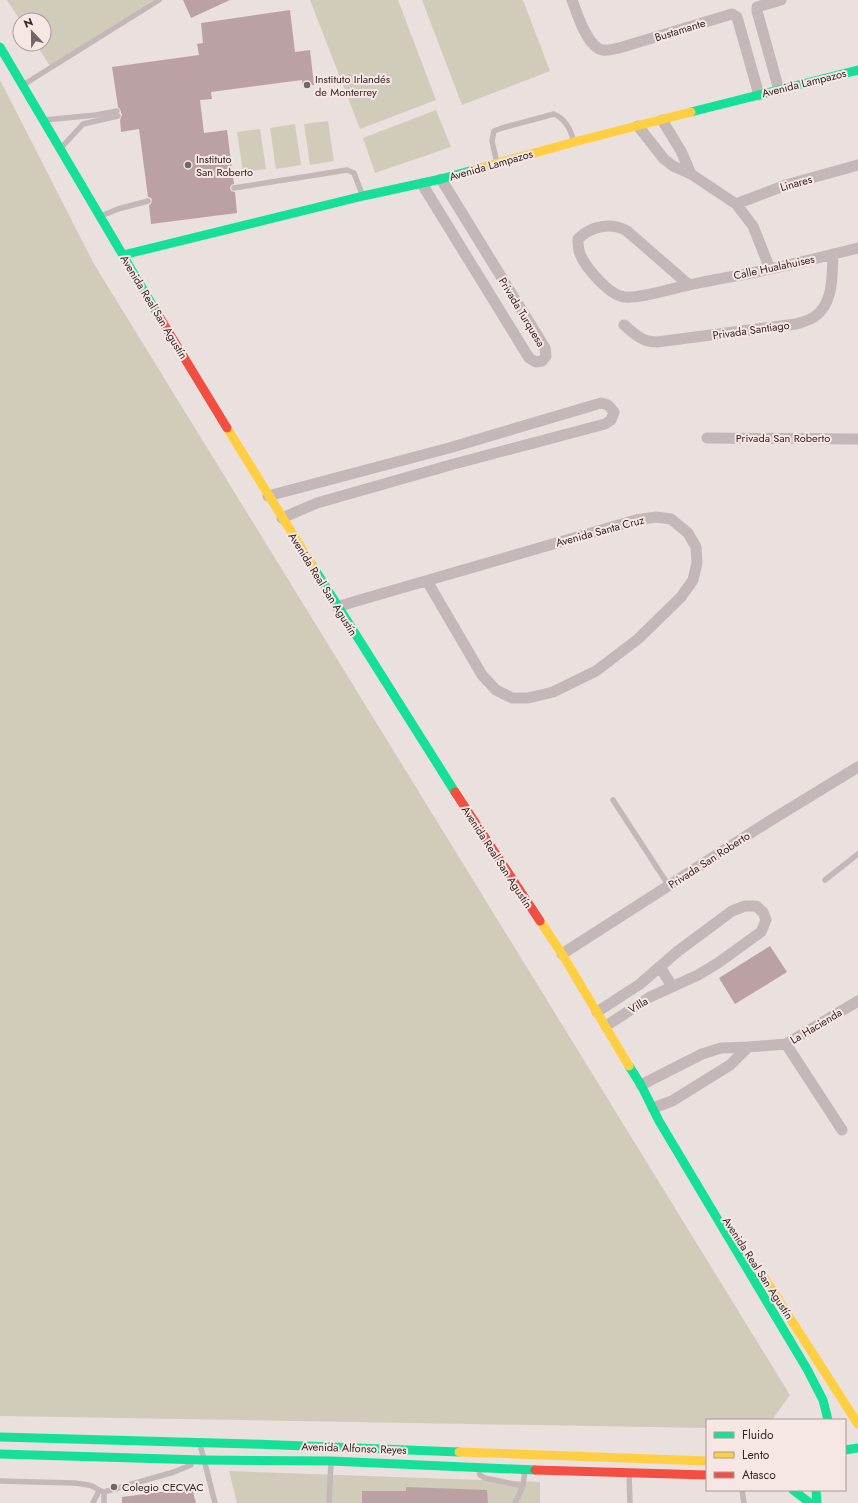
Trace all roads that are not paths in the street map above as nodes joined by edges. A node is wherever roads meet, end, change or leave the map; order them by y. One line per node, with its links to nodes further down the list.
1 (159, 0): 6 (lane)
2 (572, 0): 8 (street, Bustamante)
3 (781, 0): 7 (street)
4 (0, 47): 6 (main road, Avenida Real San Agustín)
5 (858, 70): 7 (main road, Avenida Lampazos)
6 (22, 85): 9 (main road, Avenida Real San Agustín)
7 (779, 90): 8 (main road, Avenida Lampazos)
8 (759, 95): 10 (main road, Avenida Lampazos)
9 (43, 120): 13 (main road, Avenida Real San Agustín); 13 (lane)
10 (662, 120): 11 (main road, Avenida Lampazos); 16 (street)
11 (638, 126): 12 (main road, Avenida Lampazos); 16 (street)
12 (574, 142): 14 (main road, Avenida Lampazos); 14 (lane)
13 (60, 150): 23 (main road, Avenida Real San Agustín)
14 (497, 164): 17 (main road, Avenida Lampazos)
15 (858, 165): 22 (street, Linares)
16 (691, 174): 22 (street)
17 (441, 179): 18 (main road, Avenida Lampazos); 28 (street, Privada Turquesa)
18 (422, 184): 20 (main road, Avenida Lampazos); 29 (street, Privada Turquesa)
19 (234, 188): 20 (lane)
20 (363, 196): 26 (main road, Avenida Lampazos)
21 (148, 201): 23 (lane)
22 (736, 204): 27 (street)
23 (100, 217): 26 (main road, Avenida Real San Agustín)
24 (858, 248): 25 (street, Calle Hualahuises)
25 (833, 254): 27 (street, Calle Hualahuises); 31 (street, Privada Santiago)
26 (123, 255): 36 (main road, Avenida Real San Agustín)
27 (770, 269): 30 (street, Calle Hualahuises)
28 (499, 274): 29 (street); 29 (street, Privada Turquesa)
29 (483, 283)
30 (689, 284): 30 (street, Calle Hualahuises)
31 (624, 325)
32 (707, 438): 33 (street, Privada San Roberto)
33 (858, 439)
34 (449, 448): 35 (street); 35 (street); 36 (street)
35 (454, 464): 37 (street)
36 (268, 496): 37 (main road, Avenida Real San Agustín)
37 (282, 518): 39 (main road, Avenida Real San Agustín)
38 (427, 581): 38 (street, Avenida Santa Cruz); 39 (street, Avenida Santa Cruz)
39 (337, 607): 45 (main road, Avenida Real San Agustín)
40 (858, 767): 44 (street, Privada San Roberto)
41 (613, 800): 44 (lane)
42 (858, 854): 43 (lane)
43 (825, 880)
44 (669, 886): 45 (street, Privada San Roberto)
45 (562, 954): 51 (main road, Avenida Real San Agustín)
46 (660, 968): 47 (street); 47 (street, Villa); 48 (street, Villa)
47 (672, 986): 50 (street, Villa)
48 (623, 996): 50 (street); 51 (street, Villa)
49 (858, 1001): 53 (street, La Hacienda)
50 (631, 1008): 52 (street, Villa)
51 (597, 1012): 52 (main road, Avenida Real San Agustín)
52 (606, 1026): 55 (main road, Avenida Real San Agustín)
53 (786, 1044): 54 (street, La Hacienda); 57 (street)
54 (748, 1047): 55 (street, La Hacienda); 56 (street)
55 (641, 1086): 56 (main road, Avenida Real San Agustín)
56 (655, 1111): 58 (main road, Avenida Real San Agustín); 59 (main road, Avenida Real San Agustín)
57 (842, 1130)
58 (828, 1415)
59 (858, 1424)
60 (0, 1437): 61 (main road, Avenida Alfonso Reyes)
61 (200, 1444): 64 (main road, Avenida Alfonso Reyes); 66 (lane)
62 (858, 1448): 63 (main road)
63 (846, 1450)
64 (479, 1453): 68 (main road, Avenida Alfonso Reyes); 69 (lane)
65 (0, 1454): 66 (main road, Avenida Alfonso Reyes)
66 (205, 1460): 67 (main road, Avenida Alfonso Reyes); 75 (lane); 81 (lane)
67 (331, 1461): 69 (main road, Avenida Alfonso Reyes); 82 (lane)
68 (706, 1461)
69 (478, 1468): 70 (main road, Avenida Alfonso Reyes); 74 (lane)
70 (525, 1470): 71 (main road, Avenida Alfonso Reyes); 74 (lane)
71 (629, 1472): 72 (main road, Avenida Alfonso Reyes); 84 (lane)
72 (706, 1475)
73 (0, 1481): 75 (lane)
74 (523, 1486): 83 (lane)
75 (101, 1491): 79 (lane); 80 (lane)
76 (742, 1491): 85 (lane)
77 (795, 1491): 86 (lane); 87 (main road)
78 (816, 1491): 88 (main road)
79 (93, 1503)
80 (104, 1503)
81 (215, 1503)
82 (329, 1503)
83 (515, 1503)
84 (630, 1503)
85 (744, 1503)
86 (797, 1503)
87 (810, 1503)
88 (817, 1503)

